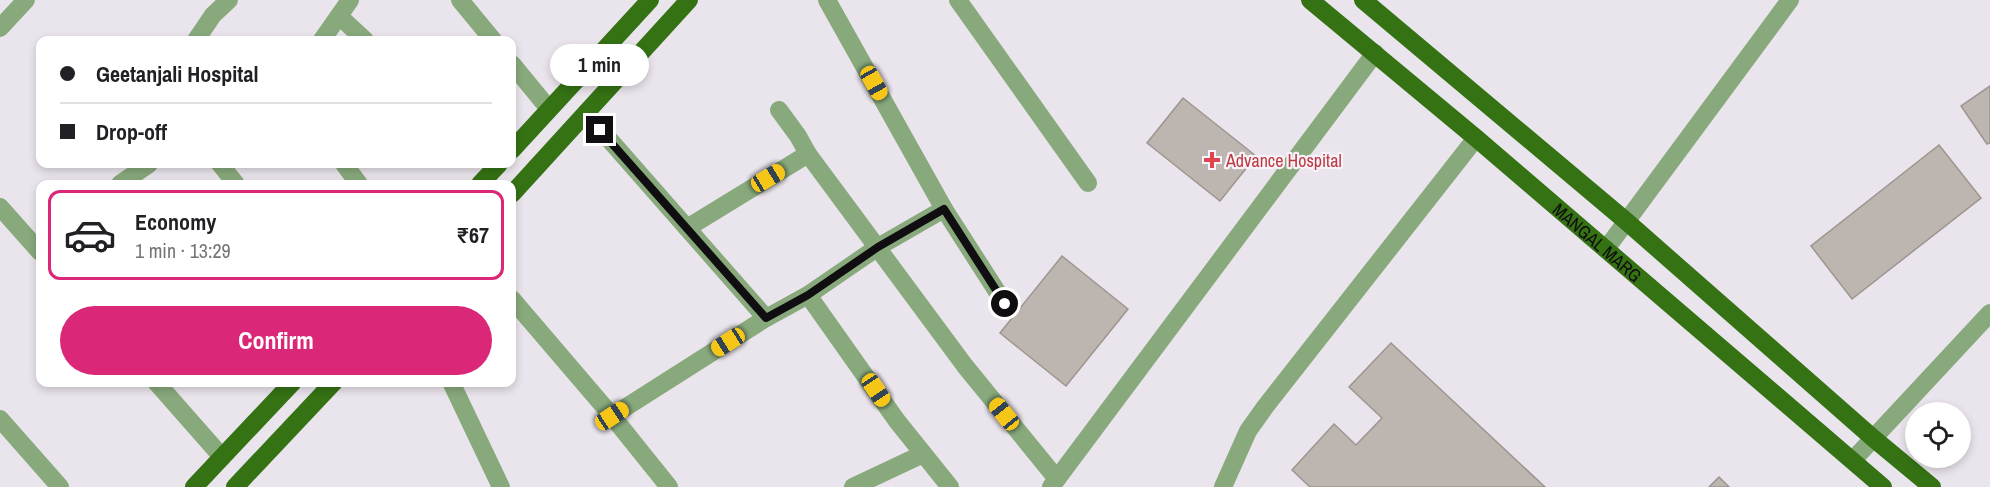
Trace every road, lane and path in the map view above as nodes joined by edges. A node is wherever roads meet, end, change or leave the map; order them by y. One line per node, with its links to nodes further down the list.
1 (26, 0): 13 (street)
2 (229, 0): 14 (street)
3 (351, 0): 12 (street)
4 (460, 0): 17 (street)
5 (650, 0): 20 (main road)
6 (689, 0): 22 (main road)
7 (827, 0): 33 (street)
8 (958, 0): 30 (street)
9 (1310, 0): 18 (main road, MANGAL MARG)
10 (1363, 0): 34 (main road, MANGAL MARG)
11 (1790, 0): 34 (street)
12 (339, 16): 15 (street); 16 (street)
13 (0, 28)
14 (199, 36)
15 (325, 36)
16 (361, 36)
17 (490, 36)
18 (1375, 53): 23 (main road, MANGAL MARG); 54 (street)
19 (516, 68): 20 (street)
20 (549, 109): 24 (main road)
21 (779, 110): 25 (street)
22 (586, 113): 31 (main road); 35 (street)
23 (1476, 138): 38 (main road, MANGAL MARG); 62 (street)
24 (516, 146)
25 (808, 154): 35 (street); 37 (street)
26 (143, 168): 28 (street)
27 (223, 168): 29 (street)
28 (126, 180)
29 (233, 180)
30 (1088, 183)
31 (516, 190)
32 (0, 207): 36 (street)
33 (944, 209): 37 (street); 41 (street)
34 (1626, 221): 38 (street); 50 (main road, MANGAL MARG)
35 (687, 228): 43 (street)
36 (36, 244)
37 (878, 247): 39 (street); 54 (street)
38 (1606, 249): 53 (main road, MANGAL MARG)
39 (808, 295): 43 (street); 51 (street)
40 (516, 304): 48 (street)
41 (1005, 304)
42 (1990, 313): 50 (street)
43 (766, 318): 48 (street)
44 (160, 387): 52 (street)
45 (288, 387): 52 (main road)
46 (329, 387): 57 (main road)
47 (453, 387): 58 (street)
48 (612, 416): 59 (street)
49 (0, 419): 55 (street)
50 (1873, 438): 53 (street); 64 (main road, MANGAL MARG)
51 (922, 454): 60 (street); 61 (street)
52 (222, 457): 56 (main road)
53 (1853, 460): 63 (main road, MANGAL MARG)
54 (1054, 483)
55 (60, 487)
56 (194, 487)
57 (235, 487)
58 (501, 487)
59 (669, 487)
60 (853, 487)
61 (950, 487)
62 (1223, 487)
63 (1883, 487)
64 (1932, 487)

